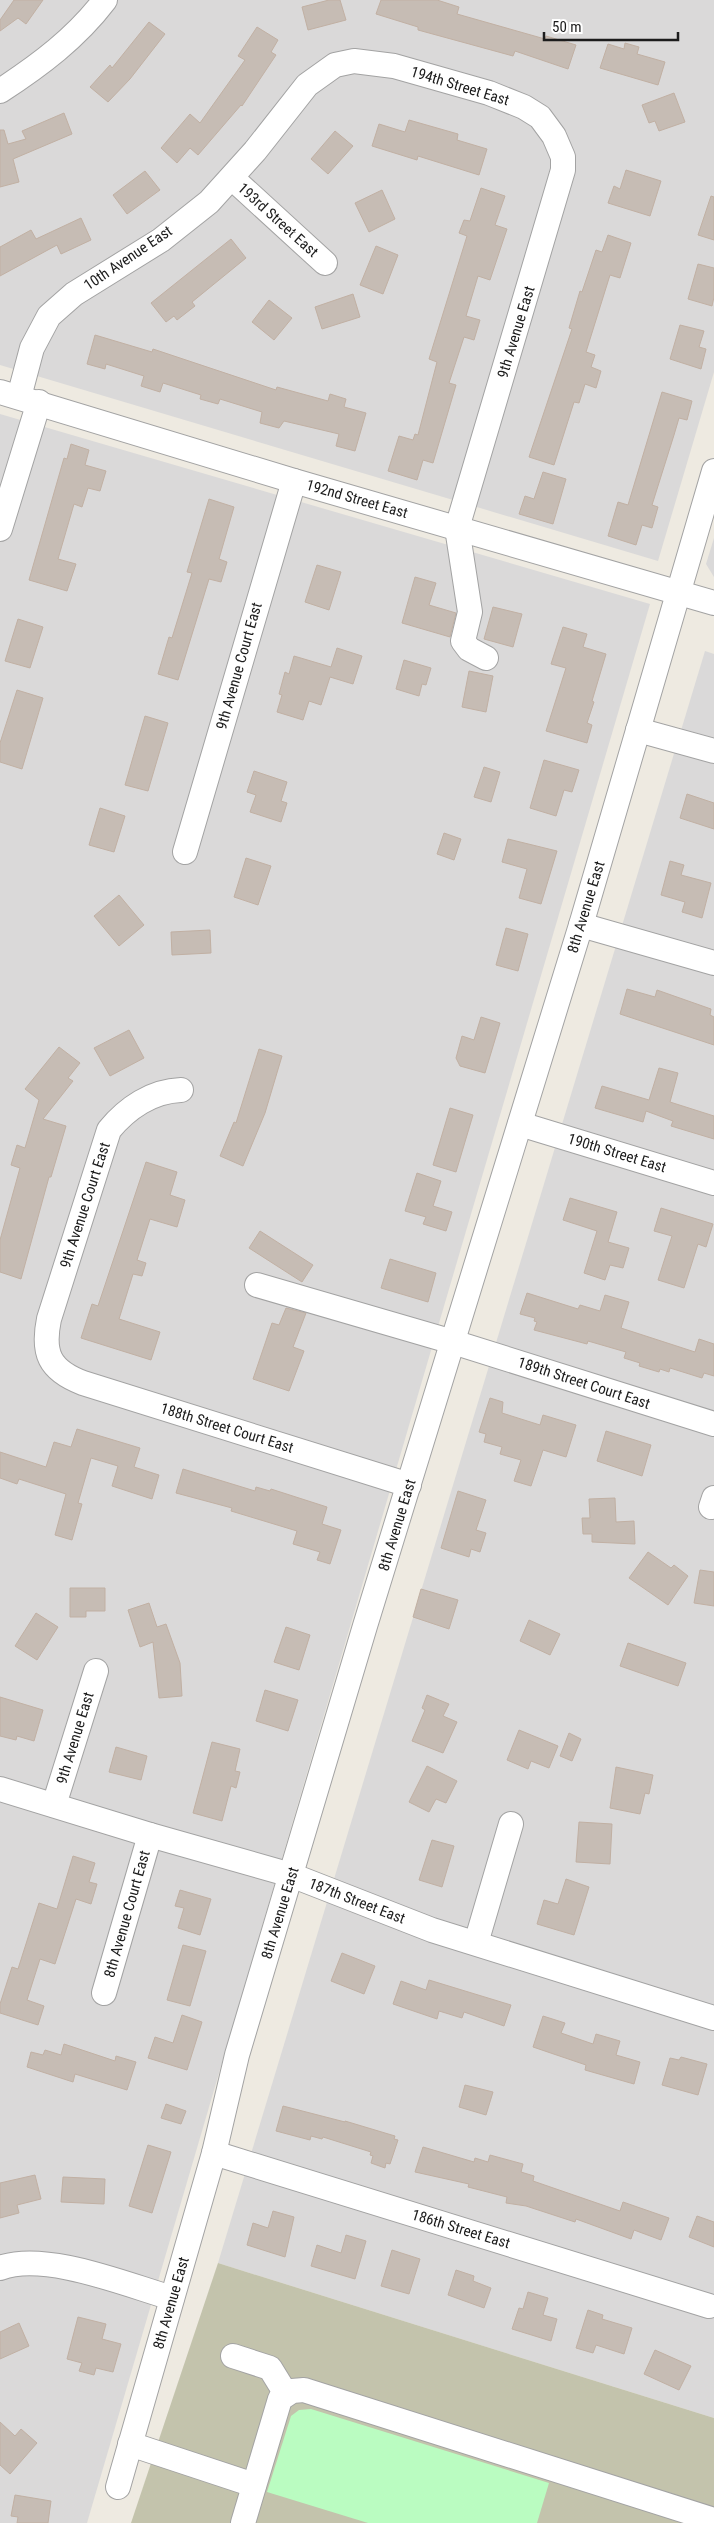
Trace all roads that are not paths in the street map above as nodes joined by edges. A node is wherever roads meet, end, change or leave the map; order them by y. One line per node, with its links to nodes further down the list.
1 (105, 0): 3 (street)
2 (354, 62): 4 (street, 194th Street East); 5 (street, 10th Avenue East)
3 (0, 91)
4 (554, 136): 10 (street, 9th Avenue East)
5 (232, 178): 6 (street, 193rd Street East); 7 (street, 10th Avenue East)
6 (325, 263)
7 (19, 397): 9 (street, 192nd Street East); 11 (street, 10th Avenue East)
8 (714, 471): 12 (street, 8th Avenue East)
9 (294, 481): 10 (street, 192nd Street East); 17 (street, 9th Avenue Court East)
10 (457, 528): 12 (street, 192nd Street East); 14 (street)
11 (0, 529)
12 (678, 593): 13 (street, 192nd Street East); 15 (street, 8th Avenue East)
13 (714, 603)
14 (486, 658)
15 (638, 730): 16 (street); 18 (street, 8th Avenue East)
16 (714, 751)
17 (185, 852)
18 (581, 925): 19 (street); 21 (street, 8th Avenue East)
19 (714, 963)
20 (181, 1090): 25 (street, 9th Avenue Court East)
21 (520, 1124): 22 (street, 190th Street East); 24 (street, 8th Avenue East)
22 (714, 1182)
23 (257, 1285): 24 (street)
24 (454, 1342): 26 (street, 189th Street Court East); 27 (street, 8th Avenue East)
25 (52, 1361): 27 (street, 188th Street Court East)
26 (714, 1424)
27 (409, 1485): 33 (street, 8th Avenue East)
28 (96, 1671): 30 (street, 9th Avenue East)
29 (0, 1789): 30 (street, 187th Street East)
30 (54, 1806): 32 (street, 187th Street East)
31 (511, 1824): 34 (street)
32 (150, 1835): 33 (street, 187th Street East); 35 (street, 8th Avenue Court East)
33 (291, 1875): 34 (street, 187th Street East); 37 (street, 8th Avenue East)
34 (476, 1943): 36 (street, 187th Street East)
35 (104, 1993)
36 (714, 2018)
37 (214, 2152): 39 (street, 8th Avenue East); 40 (street, 186th Street East)
38 (0, 2268): 39 (street)
39 (172, 2298): 43 (street, 8th Avenue East)
40 (709, 2306)
41 (233, 2356): 42 (street)
42 (286, 2394): 44 (street); 46 (street)
43 (130, 2444): 44 (street); 45 (street, 8th Avenue East)
44 (254, 2485): 47 (street)
45 (118, 2487)
46 (708, 2520)
47 (243, 2523)

